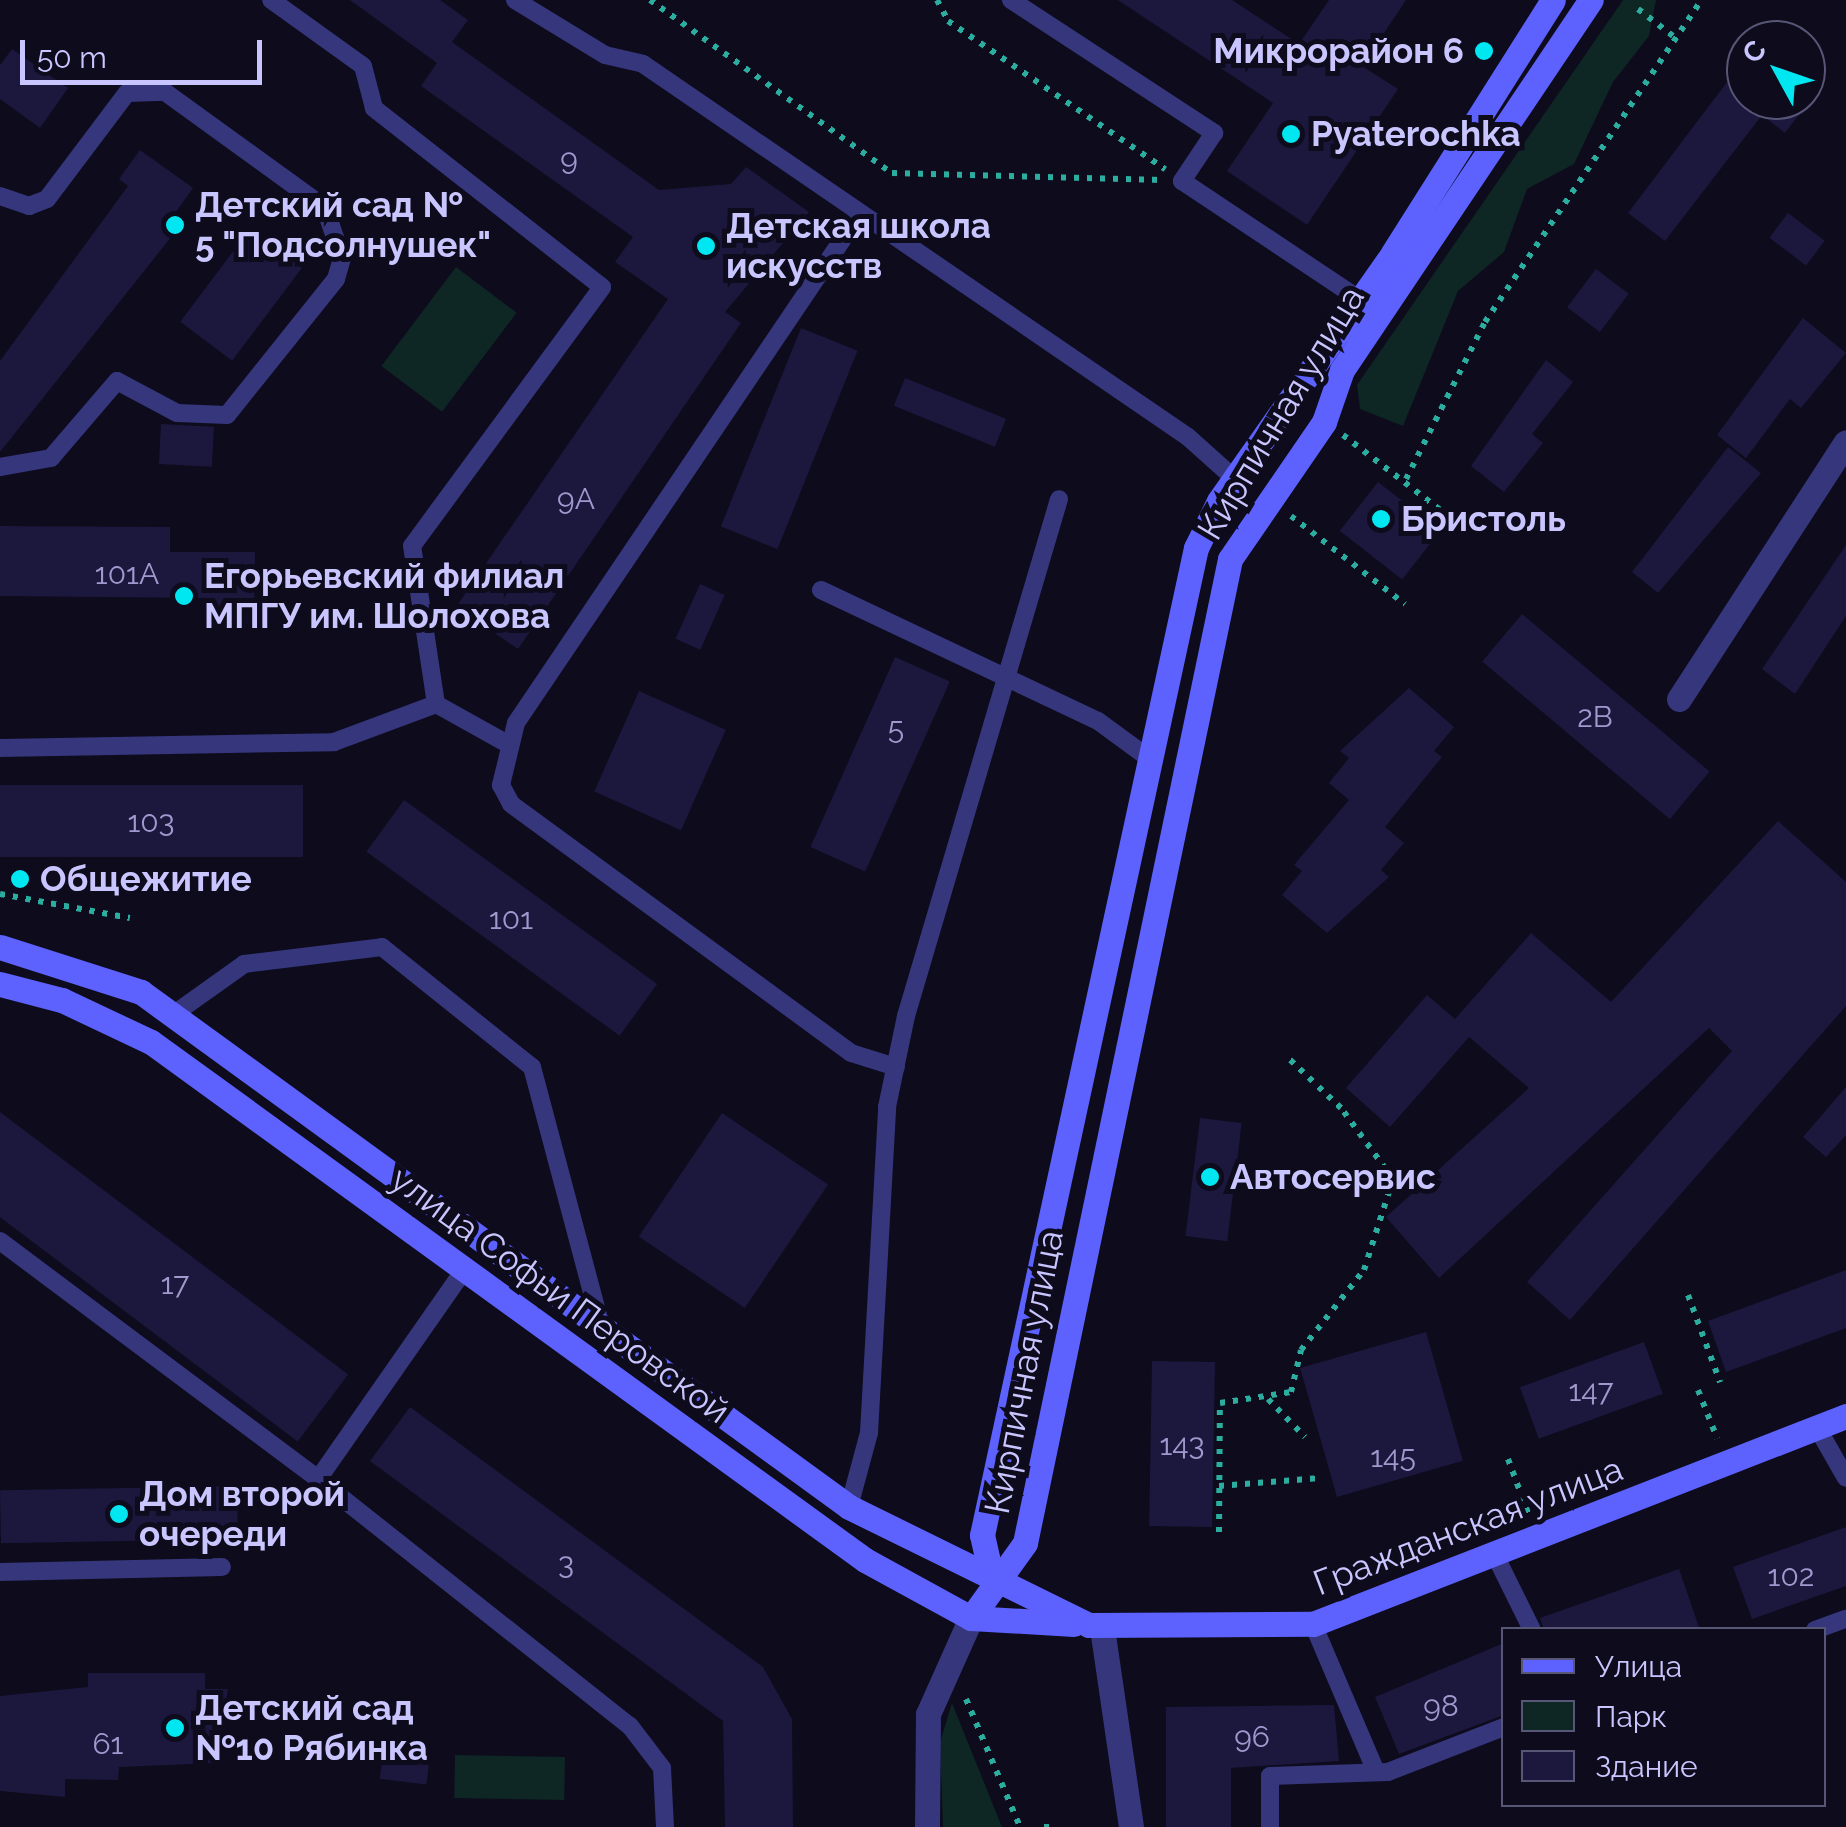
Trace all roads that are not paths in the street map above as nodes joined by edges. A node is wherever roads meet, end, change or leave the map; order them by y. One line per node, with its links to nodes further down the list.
1 (271, 0): 16 (lane)
2 (516, 0): 7 (lane)
3 (1011, 0): 8 (lane)
4 (1553, 0): 8 (street, Кирпичная улица)
5 (1591, 0): 8 (street, Кирпичная улица)
6 (0, 196): 10 (lane)
7 (858, 214): 11 (lane); 17 (lane)
8 (1371, 307): 11 (street, Кирпичная улица); 35 (street, Кирпичная улица)
9 (1846, 442): 15 (street)
10 (0, 467)
11 (1235, 478): 19 (street, Кирпичная улица)
12 (1058, 499): 14 (lane)
13 (822, 590): 14 (lane)
14 (1005, 677): 19 (lane); 23 (lane)
15 (1679, 699)
16 (436, 704): 17 (lane); 18 (lane)
17 (508, 744): 23 (lane)
18 (0, 748)
19 (1150, 759): 35 (street, Кирпичная улица)
20 (0, 947): 22 (street, улица Софьи Перовской)
21 (0, 984): 25 (street, улица Софьи Перовской)
22 (174, 1014): 26 (street, улица Софьи Перовской); 26 (lane)
23 (896, 1066): 31 (lane)
24 (0, 1241): 30 (lane)
25 (464, 1270): 30 (lane); 36 (street, улица Софьи Перовской)
26 (601, 1326): 31 (street, улица Софьи Перовской)
27 (1846, 1416): 28 (street, Гражданская улица)
28 (1818, 1429): 29 (lane); 32 (street, Гражданская улица)
29 (1846, 1478)
30 (318, 1479): 42 (lane)
31 (849, 1507): 35 (street, улица Софьи Перовской)
32 (1496, 1558): 37 (street, Гражданская улица); 39 (lane)
33 (222, 1568): 34 (lane)
34 (0, 1572)
35 (992, 1579): 36 (street); 38 (street, Гражданская улица)
36 (971, 1618): 38 (street, улица Софьи Перовской); 43 (street)
37 (1312, 1624): 38 (street, Гражданская улица); 41 (lane)
38 (1095, 1626): 44 (street)
39 (1530, 1627)
40 (1501, 1728): 41 (lane)
41 (1376, 1772): 45 (lane)
42 (665, 1827)
43 (928, 1827)
44 (1132, 1827)
45 (1270, 1827)

